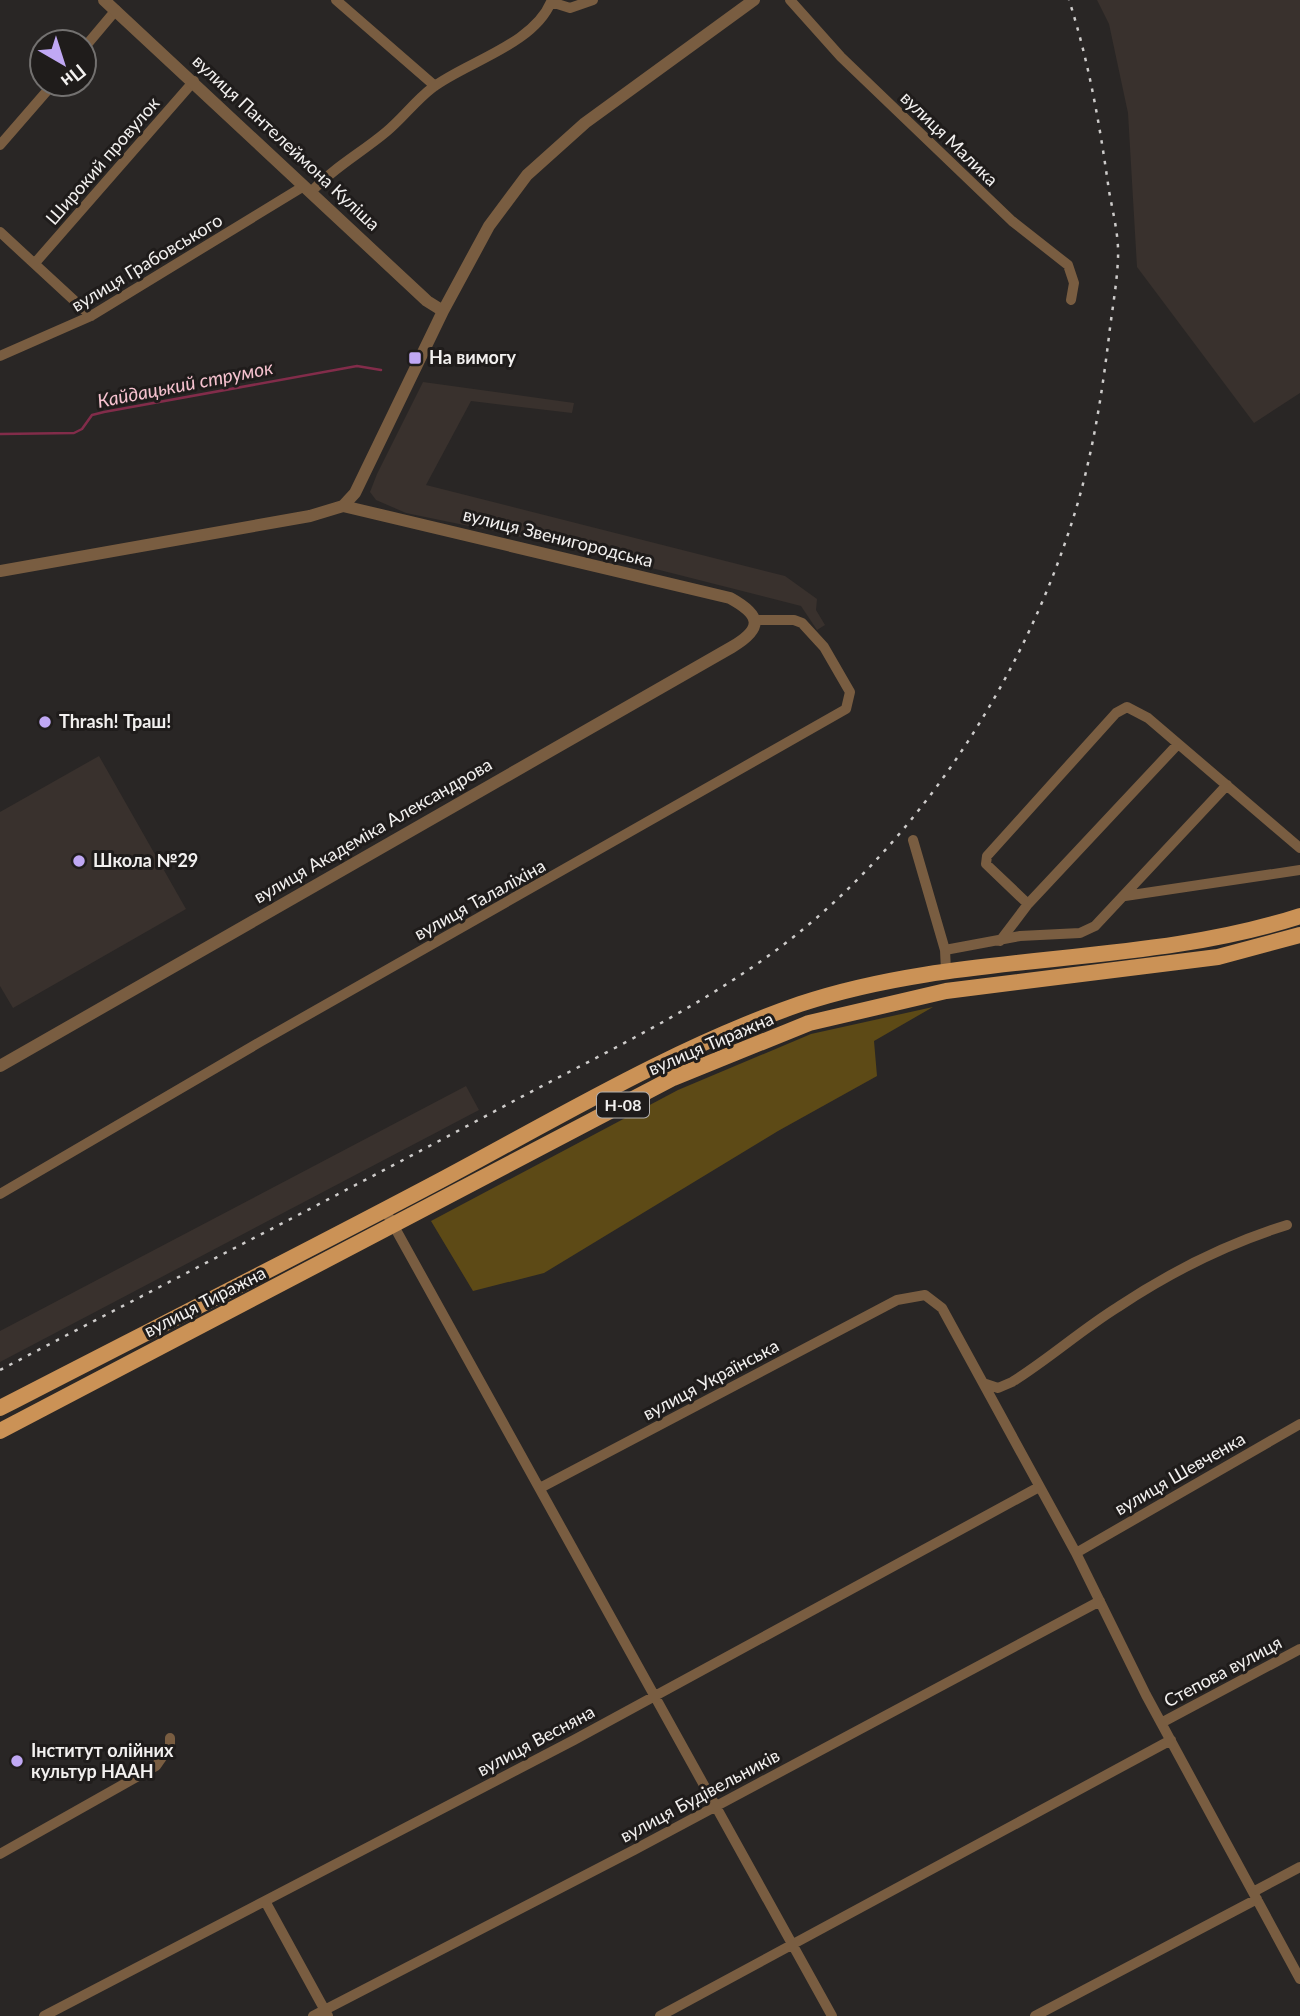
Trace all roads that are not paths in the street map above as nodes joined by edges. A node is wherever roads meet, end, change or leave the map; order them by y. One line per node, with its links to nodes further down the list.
1 (104, 0): 7 (street, вулиця Пантелеймона Куліша)
2 (336, 0): 10 (street)
3 (593, 0): 6 (street, вулиця Грабовського)
4 (754, 0): 17 (street)
5 (790, 0): 16 (street, вулиця Малика)
6 (550, 1): 10 (street, вулиця Грабовського)
7 (116, 10): 8 (street); 9 (street, вулиця Пантелеймона Куліша)
8 (98, 31)
9 (194, 81): 13 (street, вулиця Пантелеймона Куліша); 15 (street, Широкий провулок)
10 (435, 86): 13 (street, вулиця Грабовського)
11 (41, 98): 12 (street)
12 (0, 145)
13 (307, 189): 17 (street, вулиця Пантелеймона Куліша); 18 (street, вулиця Грабовського)
14 (0, 232): 15 (street)
15 (35, 263): 18 (street)
16 (1071, 300)
17 (443, 311): 20 (street)
18 (91, 316): 19 (street, вулиця Грабовського)
19 (0, 356)
20 (343, 506): 21 (street); 22 (street, вулиця Звенигородська)
21 (0, 571)
22 (756, 620): 36 (street, вулиця Академіка Александрова); 37 (street, вулиця Талаліхіна)
23 (1178, 744): 24 (street); 29 (street); 29 (street)
24 (1227, 785): 26 (street); 28 (street)
25 (913, 840): 33 (street)
26 (1300, 848)
27 (1300, 870): 28 (street)
28 (1124, 896): 32 (street)
29 (1028, 904): 32 (street)
30 (1300, 916): 34 (main road, вулиця Тиражна / Н-08)
31 (1300, 935): 35 (main road, вулиця Тиражна / Н-08)
32 (1000, 941): 33 (street)
33 (945, 950): 34 (street)
34 (946, 970): 35 (main road); 38 (main road, вулиця Тиражна / Н-08)
35 (946, 991): 40 (main road, вулиця Тиражна / Н-08)
36 (0, 1066)
37 (0, 1194)
38 (385, 1210): 40 (street); 42 (main road, вулиця Тиражна / Н-08)
39 (1287, 1225): 41 (street)
40 (395, 1226): 44 (main road, вулиця Тиражна / Н-08); 46 (street)
41 (983, 1383): 45 (street); 46 (street, вулиця Українська)
42 (0, 1408)
43 (1300, 1424): 47 (street, вулиця Шевченка)
44 (0, 1431)
45 (1039, 1487): 47 (street); 50 (street, вулиця Весняна)
46 (540, 1488): 50 (street)
47 (1076, 1553): 48 (street)
48 (1100, 1601): 51 (street); 54 (street, вулиця Будівельників)
49 (1300, 1649): 51 (street, Степова вулиця)
50 (654, 1695): 54 (street); 58 (street, вулиця Весняна)
51 (1161, 1723): 53 (street)
52 (170, 1738): 55 (street)
53 (1171, 1741): 57 (street); 59 (street)
54 (715, 1805): 59 (street); 61 (street, вулиця Будівельників)
55 (0, 1854)
56 (1300, 1867): 57 (street)
57 (1255, 1895): 60 (street); 66 (street)
58 (265, 1901): 61 (street); 62 (street, вулиця Весняна)
59 (793, 1945): 64 (street); 65 (street)
60 (1300, 1979)
61 (327, 2013): 63 (street, вулиця Будівельників)
62 (44, 2016)
63 (313, 2016)
64 (660, 2016)
65 (832, 2016)
66 (1035, 2016)

